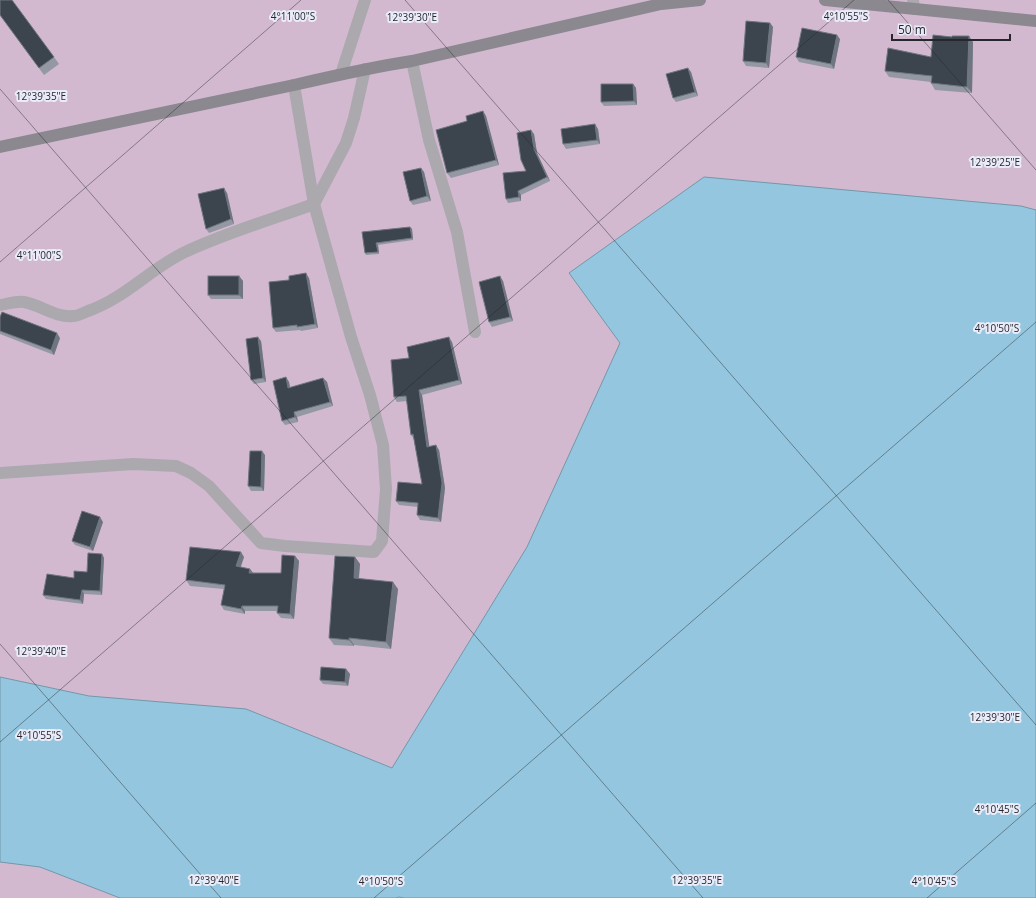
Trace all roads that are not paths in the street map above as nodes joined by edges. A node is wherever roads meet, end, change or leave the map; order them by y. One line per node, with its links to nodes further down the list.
1 (365, 0): 9 (street)
2 (700, 0): 4 (street)
3 (825, 0): 5 (street)
4 (661, 2): 7 (street)
5 (914, 4): 6 (street)
6 (1036, 21)
7 (412, 61): 8 (street); 14 (street)
8 (365, 69): 9 (street); 12 (street)
9 (341, 74): 10 (street)
10 (294, 85): 11 (street); 12 (street)
11 (0, 147)
12 (314, 204): 13 (street); 15 (street)
13 (0, 305)
14 (475, 332)
15 (0, 473)

